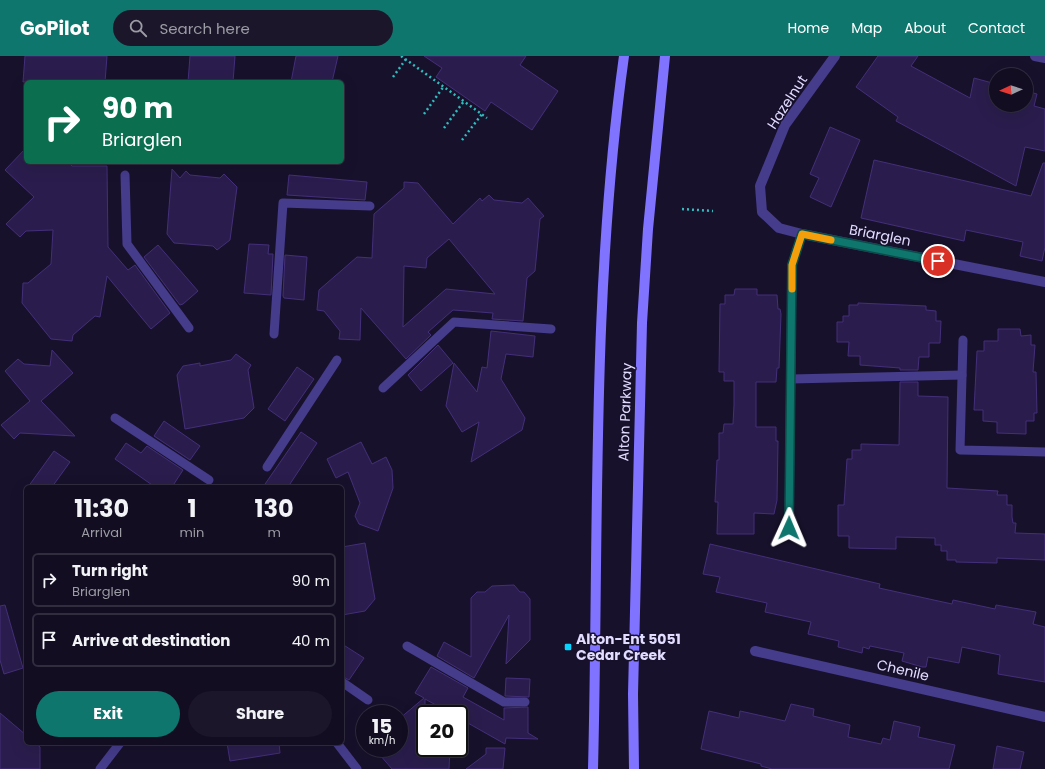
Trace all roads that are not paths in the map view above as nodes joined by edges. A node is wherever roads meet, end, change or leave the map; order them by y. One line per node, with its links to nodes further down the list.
1 (624, 56): 34 (main road, Alton Parkway)
2 (665, 56): 35 (main road, Alton Parkway)
3 (834, 56): 8 (street, Hazelnut)
4 (1035, 56): 5 (street)
5 (1045, 58)
6 (126, 175): 11 (lane)
7 (370, 206): 13 (lane)
8 (762, 212): 9 (street, Briarglen)
9 (802, 234): 10 (street, Briarglen); 17 (lane)
10 (1045, 282)
11 (189, 328)
12 (551, 329): 18 (lane)
13 (274, 334)
14 (963, 340): 16 (lane)
15 (337, 360): 21 (lane)
16 (962, 375): 17 (lane); 20 (lane)
17 (791, 379): 23 (lane)
18 (383, 388)
19 (115, 418): 22 (lane)
20 (1045, 452)
21 (267, 467)
22 (209, 480)
23 (789, 528)
24 (407, 646): 28 (lane)
25 (755, 651): 29 (street, Chenile)
26 (344, 683): 27 (lane)
27 (368, 700)
28 (525, 702)
29 (1045, 717)
30 (118, 745): 32 (lane)
31 (339, 745): 33 (lane)
32 (100, 769)
33 (358, 769)
34 (593, 769)
35 (634, 769)

